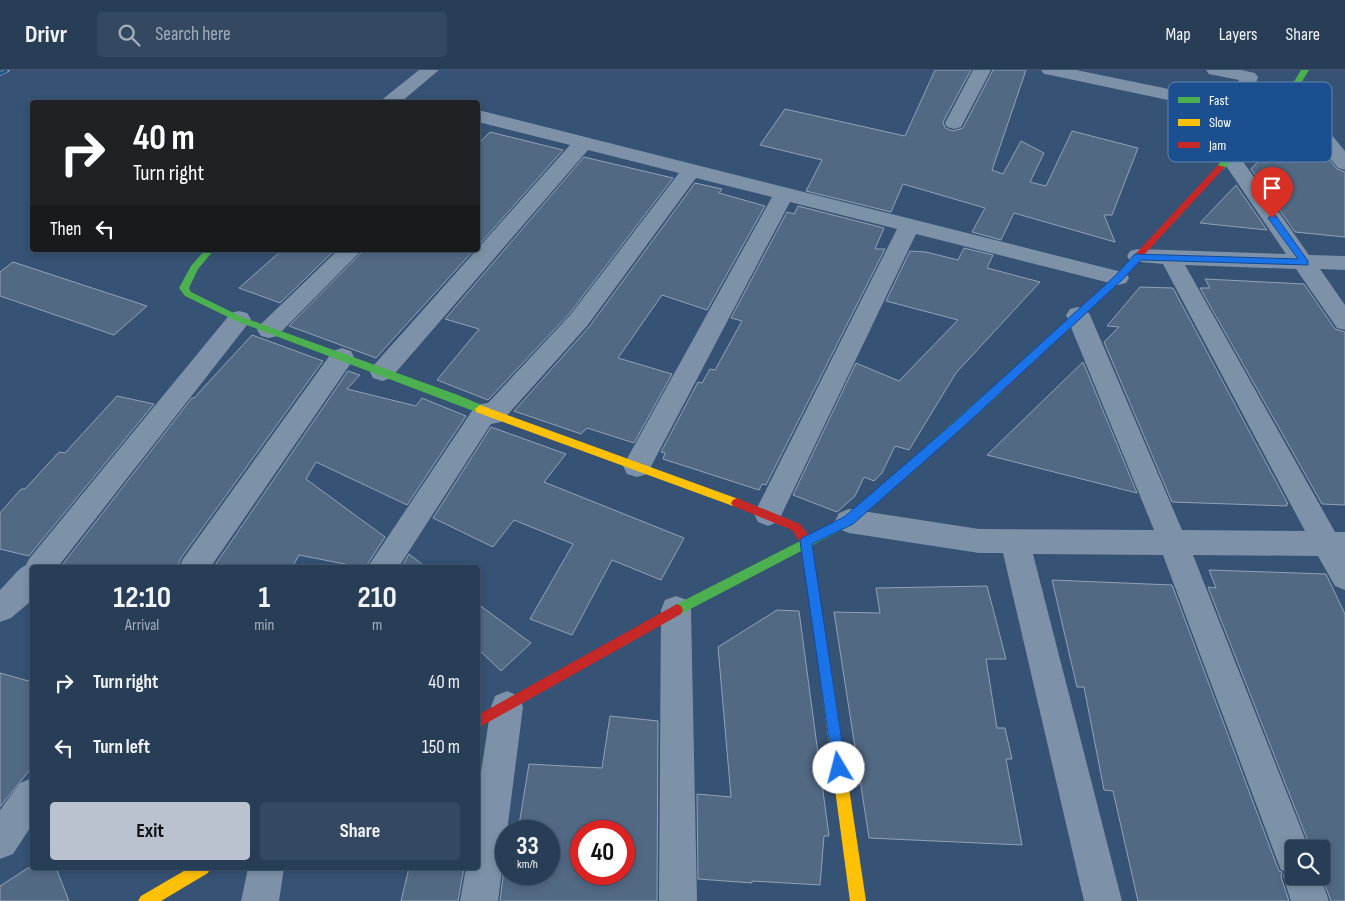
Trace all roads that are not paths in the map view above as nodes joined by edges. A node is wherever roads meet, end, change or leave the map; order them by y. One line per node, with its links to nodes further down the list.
1 (430, 70): 9 (street)
2 (982, 70): 11 (street)
3 (1050, 70): 8 (street)
4 (1215, 70): 6 (street)
5 (1305, 70): 7 (street)
6 (1247, 82)
7 (1296, 82)
8 (1168, 94)
9 (402, 99)
10 (480, 120): 12 (street)
11 (954, 123)
12 (583, 143): 17 (street); 32 (street)
13 (1332, 148): 16 (street)
14 (1226, 162): 22 (street)
15 (1233, 162): 24 (street)
16 (1345, 164)
17 (691, 171): 18 (street); 33 (street)
18 (784, 194): 19 (street); 34 (street)
19 (909, 226): 26 (street); 35 (street)
20 (208, 252): 28 (street)
21 (349, 252): 30 (street)
22 (1138, 256): 23 (street); 26 (street)
23 (1171, 259): 24 (street); 40 (street)
24 (1305, 263): 25 (street); 29 (street)
25 (1345, 263)
26 (1118, 278): 27 (street)
27 (1078, 315): 36 (street); 39 (street)
28 (239, 320): 30 (street); 41 (street)
29 (1345, 322)
30 (269, 330): 31 (street)
31 (342, 357): 32 (street); 42 (street)
32 (382, 372): 33 (street)
33 (489, 413): 34 (street); 43 (street)
34 (637, 466): 35 (street)
35 (768, 514): 37 (street)
36 (848, 521): 37 (street); 38 (street)
37 (806, 541): 47 (street); 59 (street)
38 (1015, 541): 39 (street); 60 (street)
39 (1174, 542): 40 (street); 50 (street)
40 (1336, 544): 44 (street)
41 (42, 565)
42 (195, 565)
43 (383, 565)
44 (1345, 577)
45 (30, 579): 46 (street)
46 (0, 608)
47 (676, 610): 48 (street); 58 (street)
48 (492, 714): 57 (street)
49 (30, 798): 51 (street)
50 (1288, 840)
51 (0, 841)
52 (199, 870): 55 (street)
53 (266, 870): 56 (street)
54 (1304, 885): 61 (street)
55 (146, 901)
56 (260, 901)
57 (479, 901)
58 (678, 901)
59 (858, 901)
60 (1103, 901)
61 (1310, 901)

